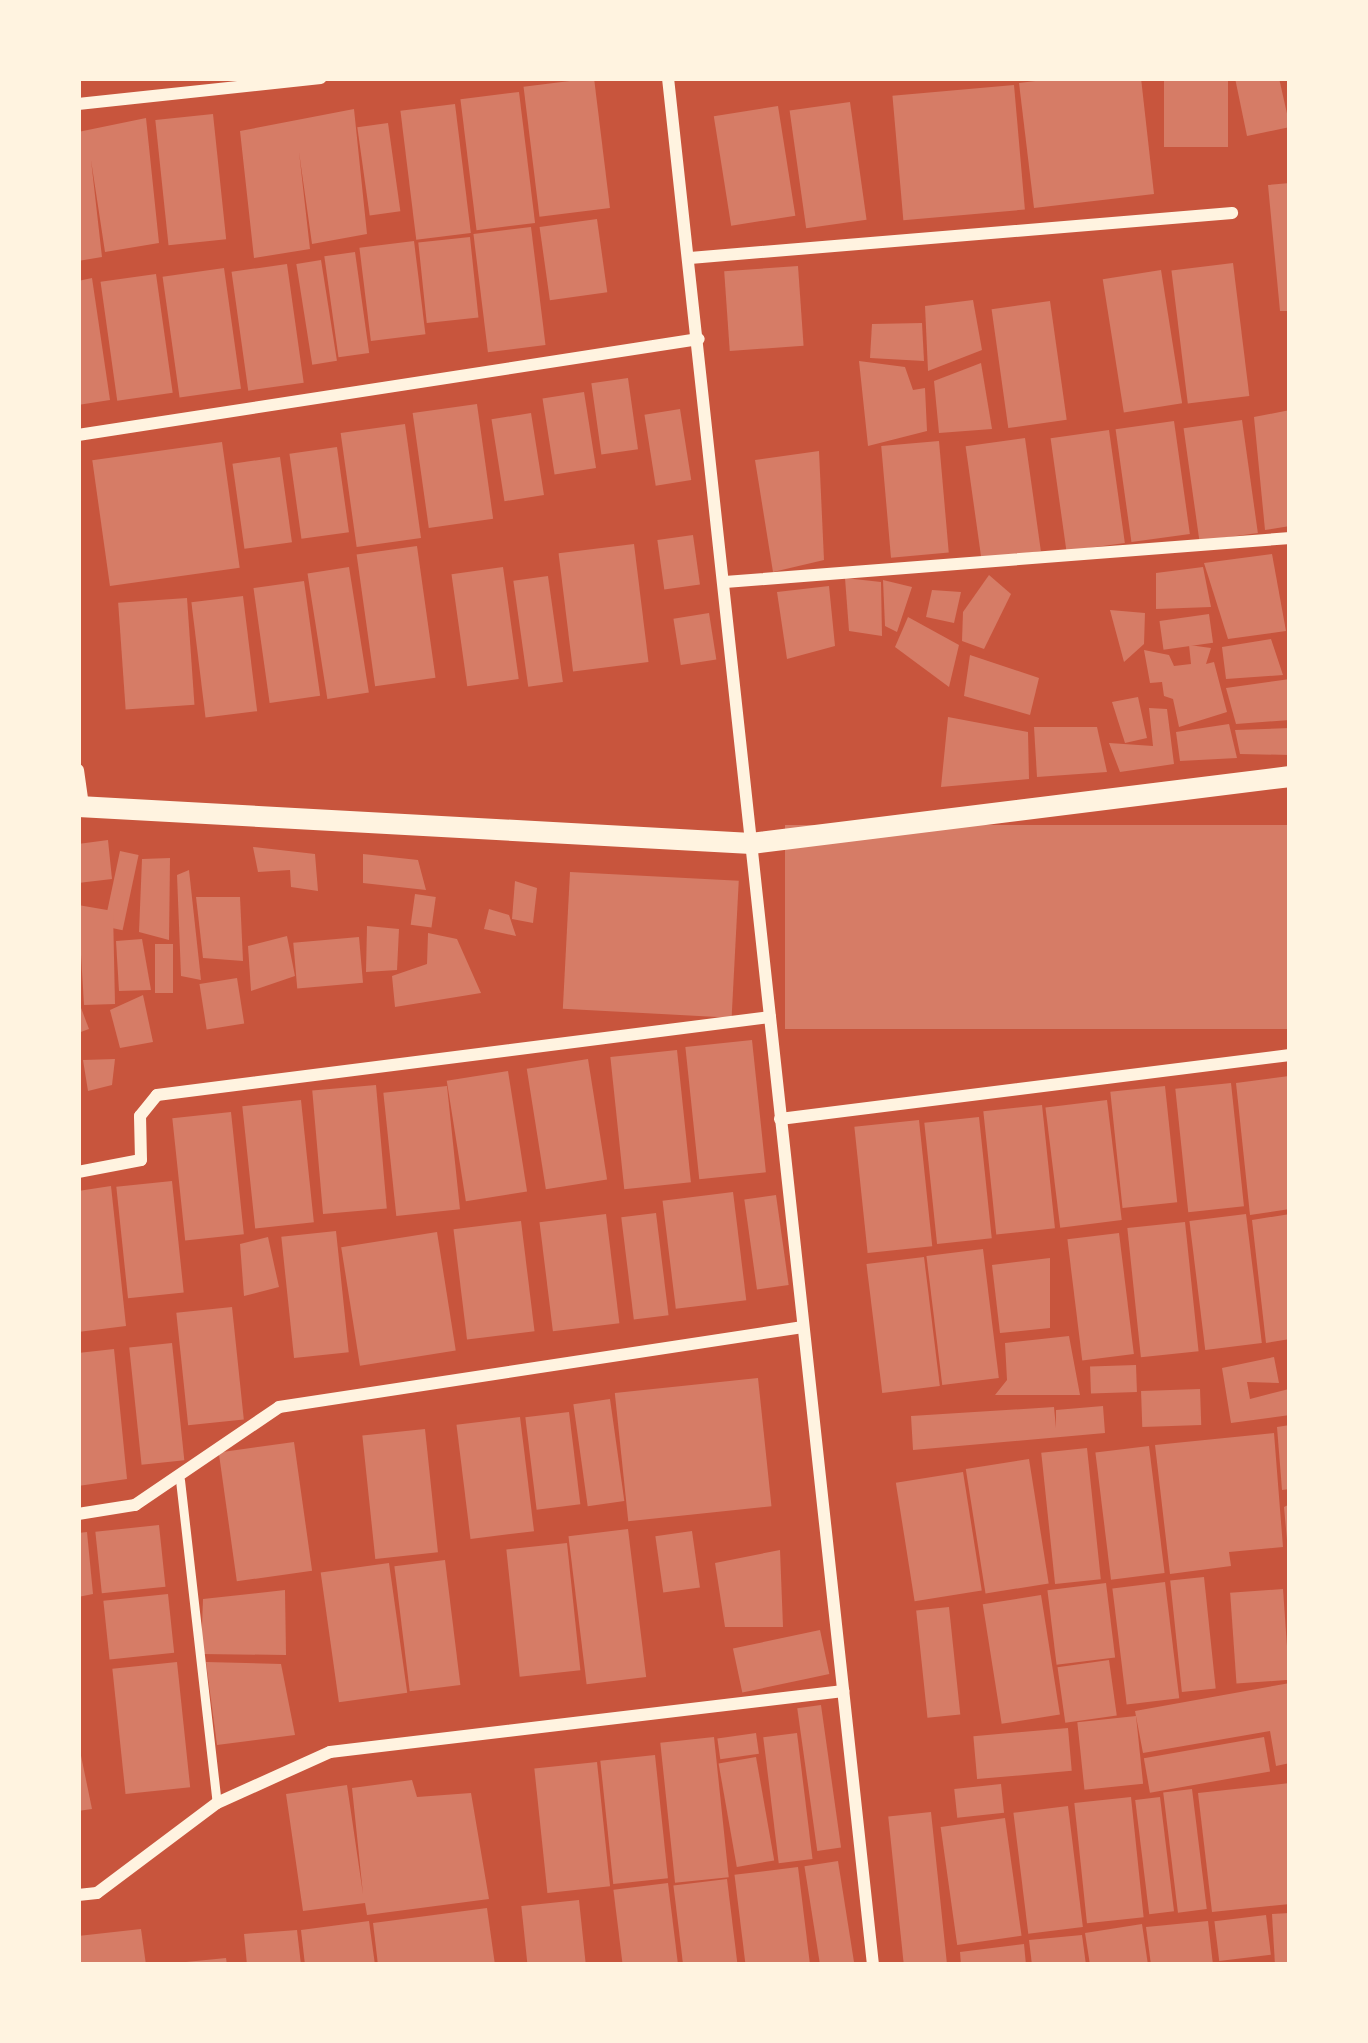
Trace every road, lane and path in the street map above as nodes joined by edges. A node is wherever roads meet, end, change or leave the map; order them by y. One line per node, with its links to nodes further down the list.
1 (321, 78): 3 (street)
2 (668, 78): 5 (street)
3 (78, 104)
4 (1232, 213): 5 (street)
5 (690, 258): 6 (street)
6 (699, 339): 7 (street); 9 (street)
7 (78, 436)
8 (1290, 538): 9 (street)
9 (725, 583): 13 (street)
10 (78, 770): 12 (street)
11 (1290, 776): 13 (street)
12 (81, 807): 13 (street)
13 (751, 843): 14 (street)
14 (770, 1017): 16 (street); 17 (street)
15 (1290, 1055): 16 (street)
16 (780, 1119): 18 (street)
17 (78, 1172)
18 (803, 1327): 19 (street); 21 (street)
19 (181, 1480): 20 (street); 22 (lane)
20 (78, 1514)
21 (843, 1691): 22 (street); 24 (street)
22 (217, 1804): 23 (street)
23 (78, 1895)
24 (873, 1965)

